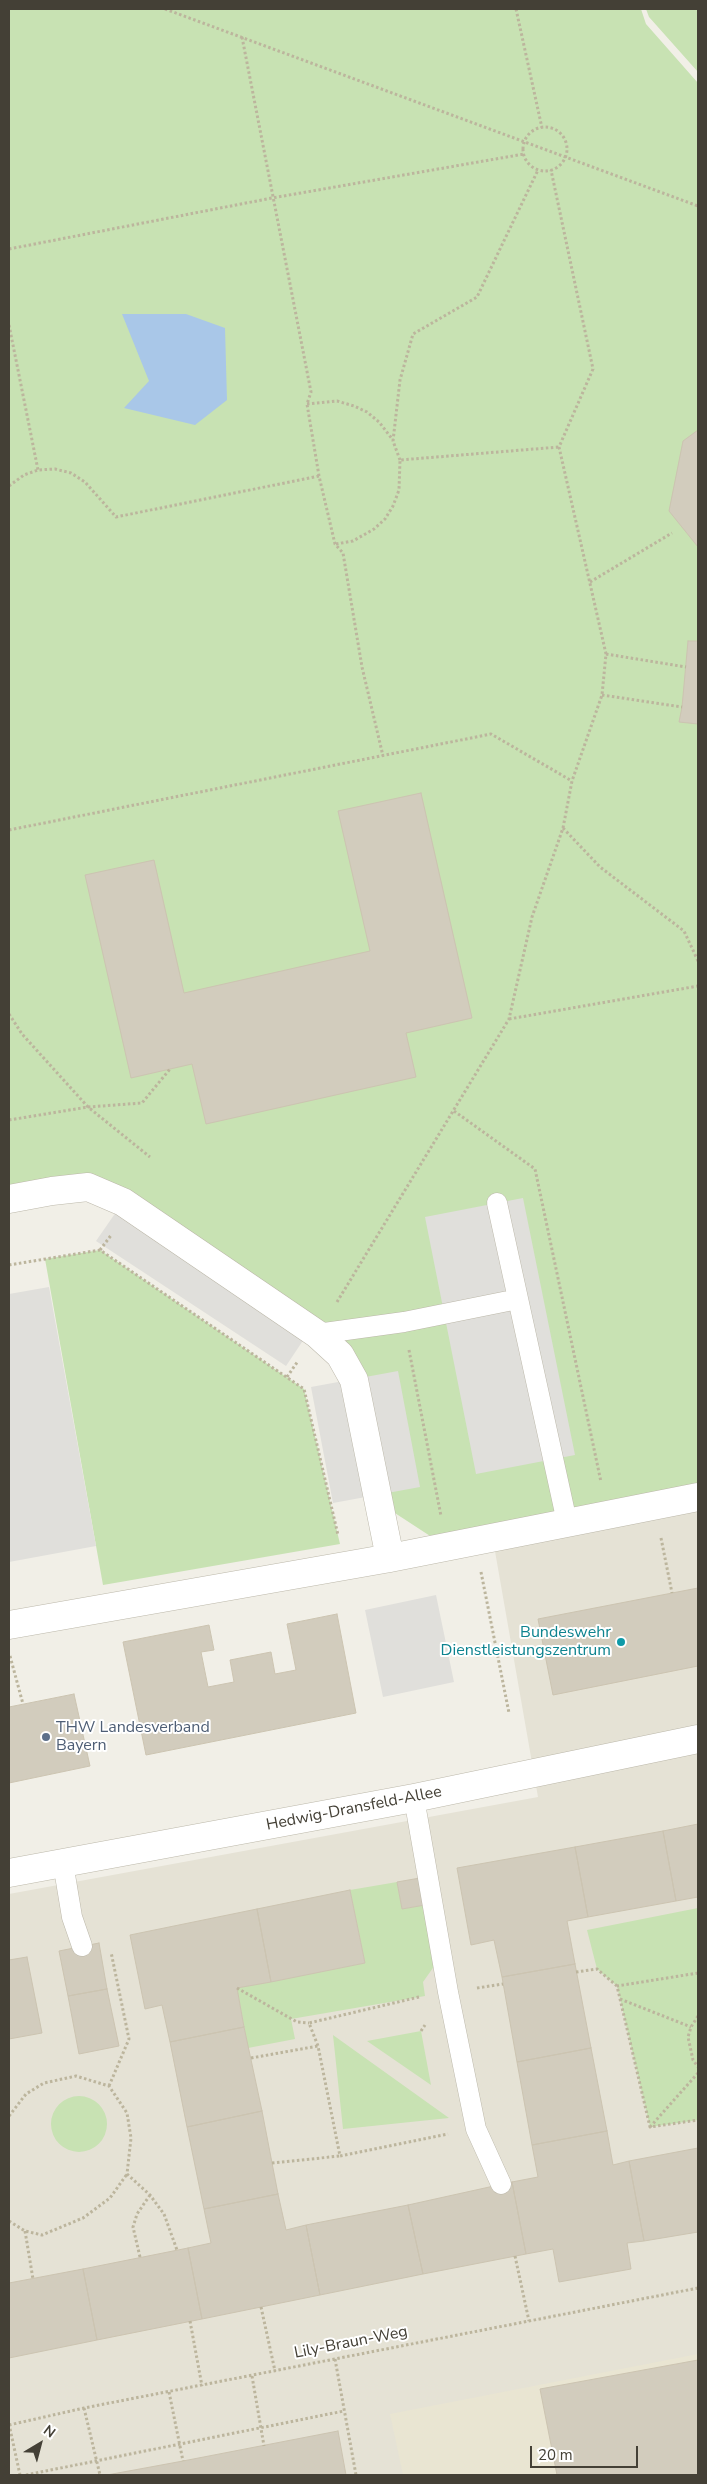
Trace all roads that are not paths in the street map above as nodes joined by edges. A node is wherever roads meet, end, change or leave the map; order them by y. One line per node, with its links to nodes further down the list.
1 (9, 1199): 4 (street)
2 (498, 1203): 3 (lane)
3 (518, 1300): 4 (lane); 6 (lane)
4 (317, 1334): 7 (street)
5 (698, 1498): 6 (street)
6 (567, 1522): 7 (street)
7 (390, 1558): 8 (street)
8 (9, 1625)
9 (698, 1739): 10 (street, Hedwig-Dransfeld-Allee)
10 (414, 1798): 11 (street, Hedwig-Dransfeld-Allee); 14 (lane)
11 (63, 1863): 12 (street, Hedwig-Dransfeld-Allee); 13 (lane)
12 (9, 1873)
13 (82, 1946)
14 (500, 2184)

